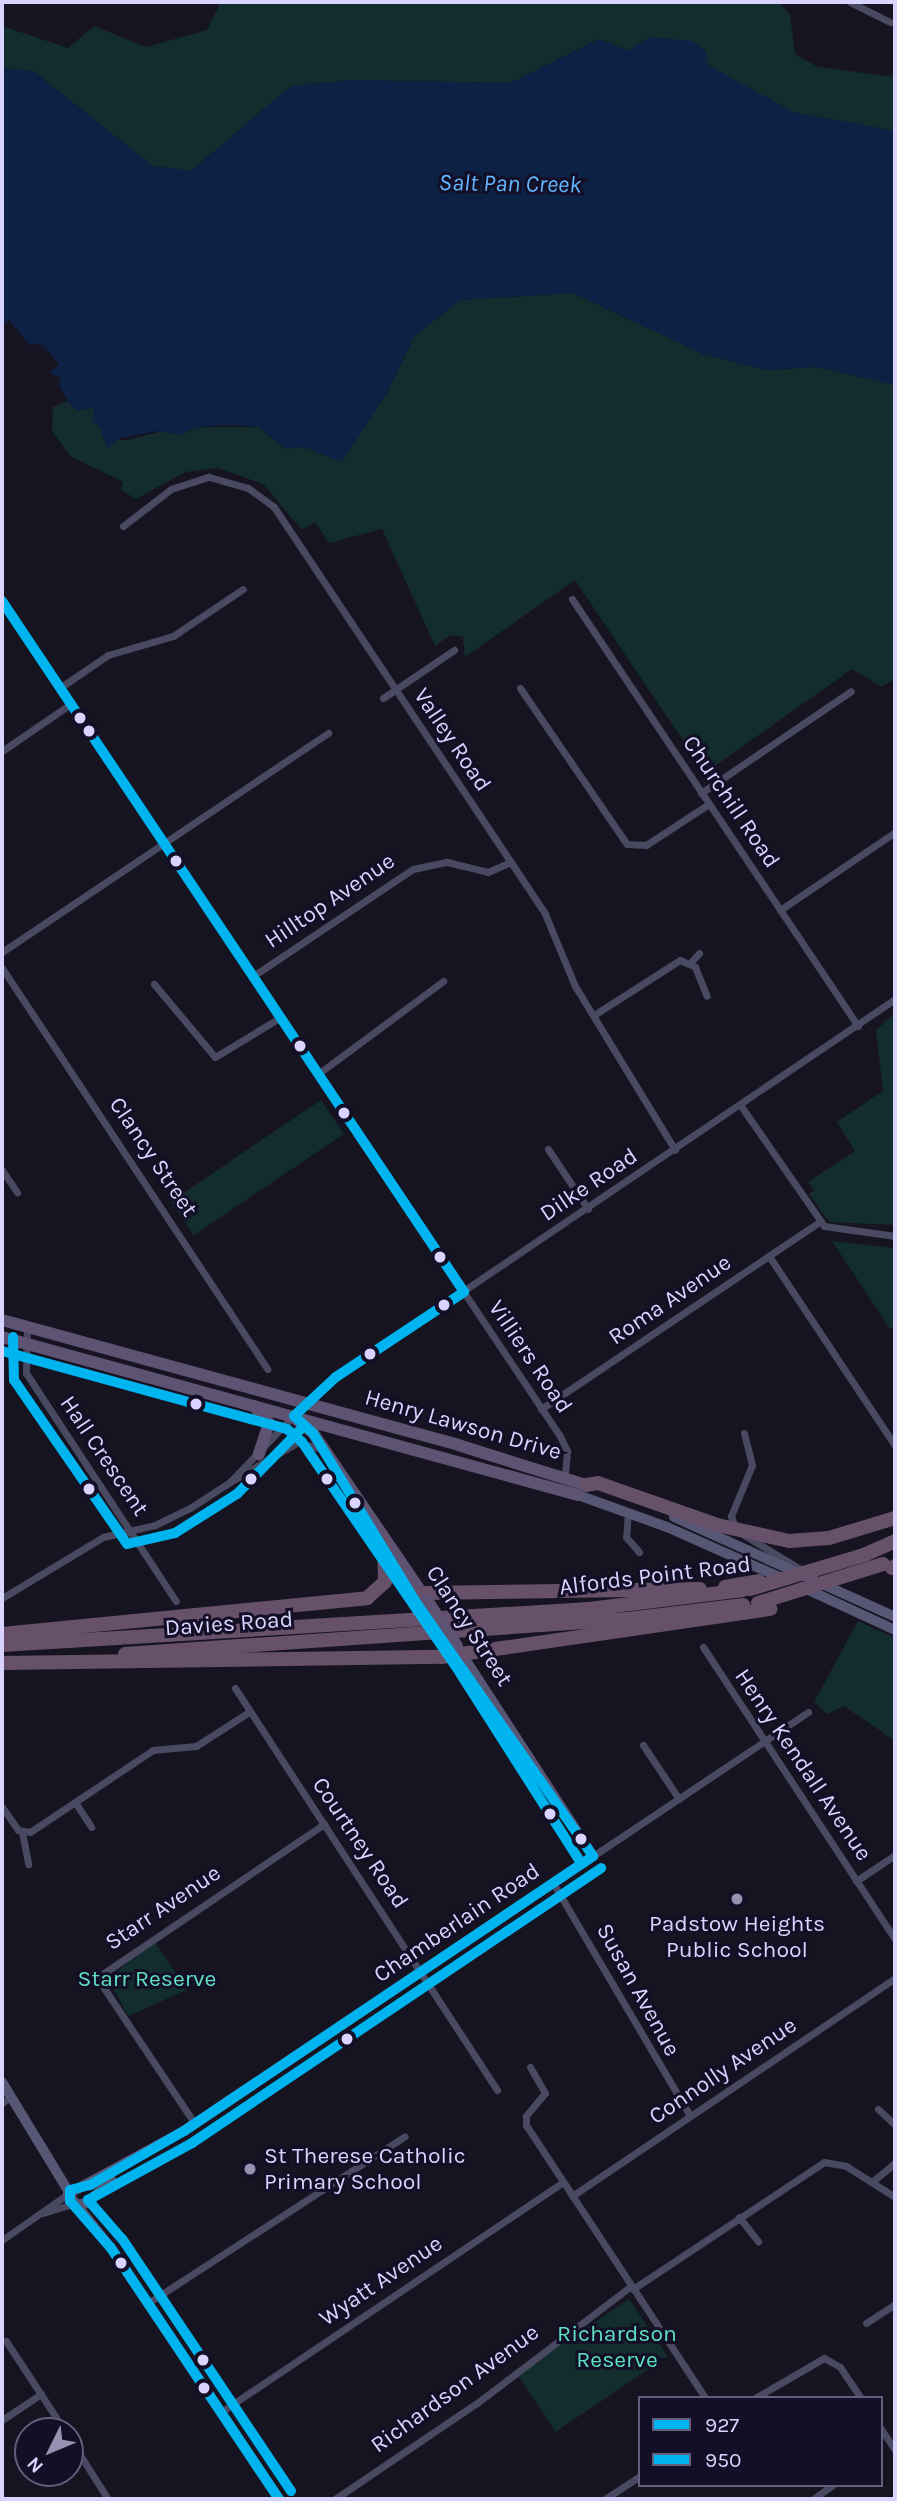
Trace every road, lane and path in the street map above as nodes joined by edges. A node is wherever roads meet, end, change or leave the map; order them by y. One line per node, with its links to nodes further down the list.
1 (850, 2): 2 (street)
2 (890, 22)
3 (124, 526): 10 (street, Valley Road)
4 (243, 589): 8 (street)
5 (572, 599): 16 (street, Churchill Road)
6 (2, 601): 8 (street, Villiers Road)
7 (454, 649): 10 (street)
8 (61, 687): 13 (street, Villiers Road)
9 (520, 688): 17 (street)
10 (396, 690): 12 (street); 20 (street, Valley Road)
11 (851, 691): 16 (street)
12 (383, 698)
13 (72, 703): 15 (street); 19 (street, Villiers Road)
14 (328, 733): 19 (street)
15 (2, 751)
16 (701, 793): 17 (street, Churchill Road)
17 (709, 804): 21 (street, Churchill Road)
18 (895, 832): 21 (street)
19 (164, 843): 22 (street); 26 (street, Villiers Road)
20 (510, 862): 26 (street, Hilltop Avenue); 31 (street, Valley Road)
21 (780, 910): 33 (street, Churchill Road)
22 (2, 953)
23 (699, 953): 24 (street)
24 (691, 962): 29 (street); 31 (street)
25 (2, 968): 49 (street, Clancy Street)
26 (253, 976): 32 (street, Villiers Road)
27 (443, 981): 34 (street)
28 (154, 984): 32 (street)
29 (707, 996)
30 (895, 999): 33 (street, Dilke Road)
31 (594, 1015): 37 (street, Valley Road)
32 (281, 1017): 34 (street, Villiers Road)
33 (858, 1026): 35 (street, Dilke Road)
34 (318, 1074): 44 (street, Villiers Road)
35 (741, 1106): 37 (street, Dilke Road); 41 (street)
36 (548, 1149): 40 (street)
37 (675, 1150): 40 (street, Dilke Road)
38 (2, 1170): 39 (street)
39 (17, 1192)
40 (588, 1209): 44 (street, Dilke Road)
41 (819, 1222): 42 (street); 43 (street, Roma Avenue)
42 (895, 1236)
43 (769, 1256): 52 (street, Roma Avenue); 56 (street)
44 (464, 1292): 50 (street, Dilke Road); 52 (street, Villiers Road)
45 (2, 1320): 46 (main road, Henry Lawson Drive)
46 (27, 1327): 48 (street, Hall Crescent); 50 (main road, Henry Lawson Drive)
47 (2, 1337): 48 (main road, Henry Lawson Drive)
48 (23, 1342): 51 (main road, Henry Lawson Drive); 66 (street, Hall Crescent)
49 (267, 1369)
50 (306, 1403): 53 (main road); 60 (main road, Henry Lawson Drive)
51 (254, 1406): 53 (main road, Henry Lawson Drive); 58 (main road)
52 (541, 1409): 60 (street, Villiers Road)
53 (294, 1416): 54 (main road, Henry Lawson Drive); 57 (main road, Clancy Street); 58 (street)
54 (342, 1429): 59 (main road); 62 (main road, Henry Lawson Drive)
55 (744, 1433): 65 (street)
56 (895, 1446)
57 (324, 1450): 59 (main road, Clancy Street); 61 (street)
58 (258, 1454): 61 (street)
59 (334, 1465): 67 (main road, Clancy Street)
60 (565, 1476): 62 (main road, Henry Lawson Drive)
61 (230, 1482): 66 (street)
62 (582, 1490): 63 (main road, Henry Lawson Drive); 65 (highway); 71 (main road, Henry Lawson Drive)
63 (628, 1511): 69 (street); 79 (main road, Henry Lawson Drive)
64 (895, 1516): 65 (highway)
65 (736, 1530): 71 (street)
66 (131, 1531): 73 (street); 75 (street, Hall Crescent)
67 (384, 1541): 74 (main road, Clancy Street); 80 (highway)
68 (895, 1541): 72 (highway, Alfords Point Road, bridge)
69 (639, 1552)
70 (892, 1564): 76 (highway, Alfords Point Road, bridge)
71 (815, 1579): 77 (main road, Henry Lawson Drive)
72 (726, 1590): 74 (highway); 78 (highway, Alfords Point Road)
73 (2, 1598)
74 (421, 1598): 83 (main road, Clancy Street, bridge)
75 (176, 1601)
76 (765, 1606): 78 (highway, Alfords Point Road); 83 (highway)
77 (895, 1618)
78 (457, 1624): 81 (highway, Davies Road); 84 (highway, Davies Road)
79 (895, 1630)
80 (2, 1634)
81 (2, 1645)
82 (703, 1647): 88 (street, Henry Kendall Avenue)
83 (454, 1651): 84 (highway); 97 (main road, Clancy Street)
84 (2, 1663)
85 (235, 1688): 86 (street, Courtney Road)
86 (249, 1712): 91 (street); 93 (street, Courtney Road)
87 (808, 1712): 88 (street, Chamberlain Road)
88 (764, 1742): 90 (street, Chamberlain Road); 99 (street, Henry Kendall Avenue)
89 (643, 1745): 90 (street)
90 (679, 1799): 97 (street, Chamberlain Road)
91 (75, 1802): 94 (street); 95 (street)
92 (2, 1807): 95 (street)
93 (324, 1824): 102 (street, Courtney Road); 110 (street, Starr Avenue)
94 (91, 1827)
95 (22, 1832): 98 (street)
96 (895, 1855): 99 (street)
97 (593, 1856): 100 (main road, Chamberlain Road)
98 (28, 1864)
99 (856, 1881): 101 (street, Henry Kendall Avenue)
100 (553, 1883): 102 (main road, Chamberlain Road); 109 (street, Susan Avenue)
101 (895, 1939)
102 (422, 1971): 106 (street, Courtney Road); 110 (main road, Chamberlain Road)
103 (895, 1978): 109 (street, Connolly Avenue)
104 (530, 2067): 115 (street)
105 (2, 2082): 107 (main road)
106 (496, 2090)
107 (6, 2099): 117 (main road)
108 (878, 2109): 111 (street)
109 (690, 2116): 118 (street, Connolly Avenue)
110 (195, 2124): 114 (main road, Chamberlain Road)
111 (895, 2125)
112 (405, 2136): 126 (street)
113 (895, 2163): 116 (street)
114 (126, 2165): 117 (main road, Chamberlain Road); 120 (main road, Chamberlain Road)
115 (563, 2182): 118 (street); 134 (street, Wyatt Avenue)
116 (872, 2182): 119 (street, Richardson Avenue); 121 (street, Richardson Avenue)
117 (74, 2195): 120 (main road); 120 (main road); 122 (street, Chamberlain Road); 124 (main road)
118 (572, 2196): 125 (street)
119 (895, 2197)
120 (89, 2201): 124 (main road)
121 (739, 2217): 123 (street); 125 (street, Richardson Avenue)
122 (2, 2240)
123 (758, 2241)
124 (110, 2247): 126 (main road)
125 (632, 2287): 131 (street); 144 (street, Richardson Avenue)
126 (148, 2303): 134 (main road)
127 (895, 2304): 128 (street)
128 (866, 2323)
129 (6, 2341): 130 (street)
130 (41, 2394): 135 (street); 136 (street)
131 (704, 2396)
132 (758, 2396): 133 (street)
133 (859, 2396)
134 (220, 2412): 143 (main road)
135 (56, 2417)
136 (2, 2420)
137 (883, 2432): 138 (street)
138 (894, 2447)
139 (84, 2461): 142 (street)
140 (638, 2477): 145 (street)
141 (830, 2487): 146 (street)
142 (108, 2499)
143 (279, 2499)
144 (335, 2499)
145 (605, 2499)
146 (813, 2499)

